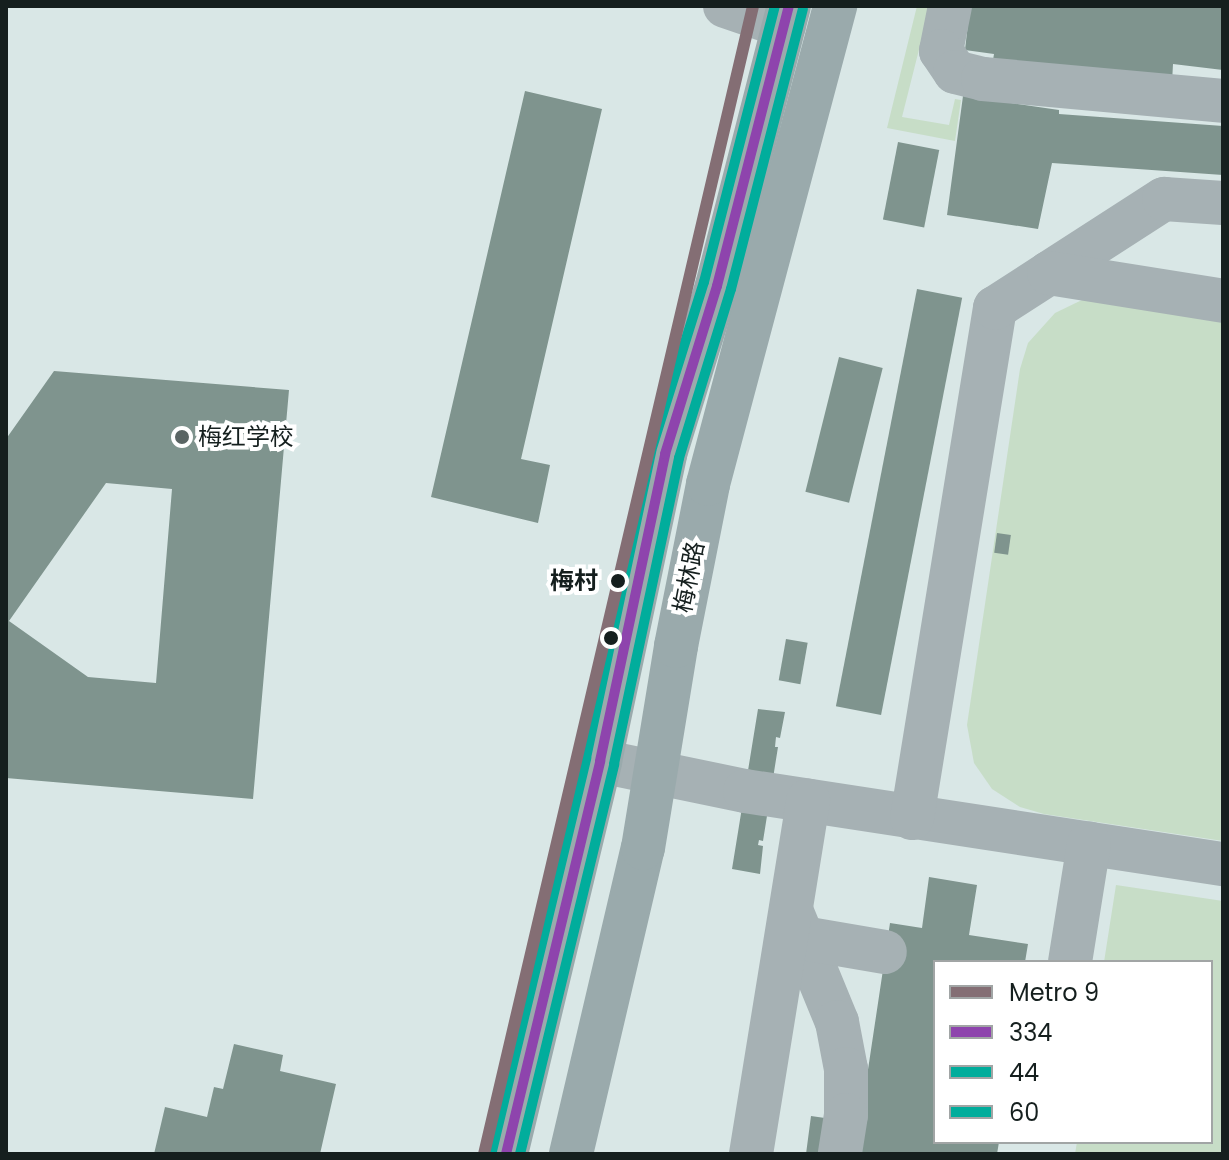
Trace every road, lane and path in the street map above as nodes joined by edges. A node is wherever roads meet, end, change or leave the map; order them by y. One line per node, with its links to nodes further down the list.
1 (725, 6): 4 (street)
2 (835, 6): 10 (main road, 梅林路)
3 (950, 6): 5 (street)
4 (787, 16): 9 (main road, 梅林路)
5 (1223, 101)
6 (1223, 203): 7 (street)
7 (1049, 273): 8 (street); 12 (street)
8 (1223, 301)
9 (600, 761): 10 (street); 18 (main road, 梅林路)
10 (657, 773): 11 (street); 19 (main road, 梅林路)
11 (808, 801): 12 (street); 15 (street)
12 (912, 818): 13 (street)
13 (1089, 844): 14 (street); 17 (street)
14 (1223, 864)
15 (797, 924): 16 (street); 20 (street); 21 (street)
16 (885, 952)
17 (1070, 960)
18 (506, 1154)
19 (571, 1154)
20 (751, 1154)
21 (840, 1154)

